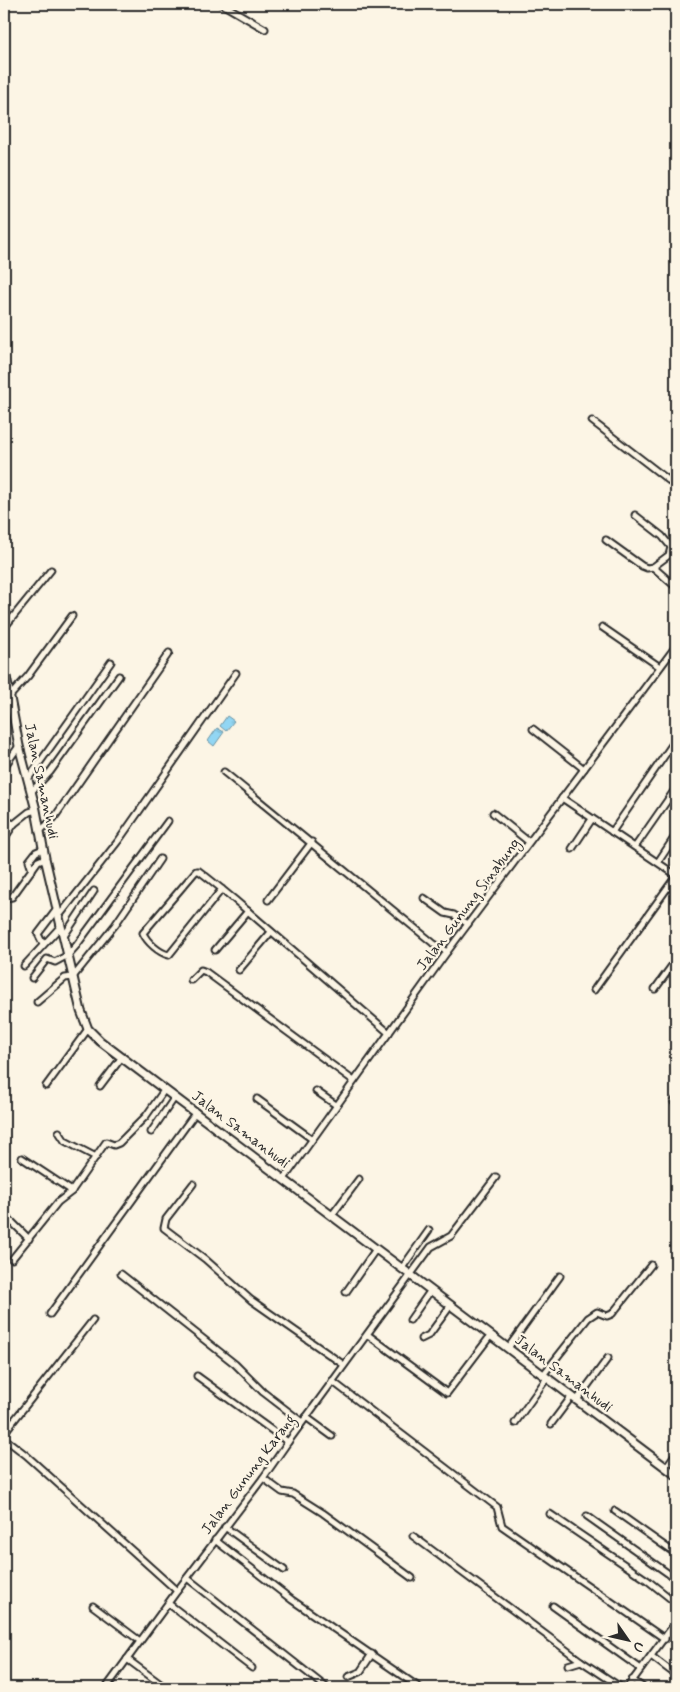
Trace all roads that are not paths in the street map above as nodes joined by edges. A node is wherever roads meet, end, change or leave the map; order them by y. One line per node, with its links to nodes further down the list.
1 (222, 4): 2 (street)
2 (265, 29)
3 (592, 421): 4 (street)
4 (676, 486)
5 (635, 515): 7 (street)
6 (606, 540): 7 (street)
7 (653, 566): 9 (street)
8 (51, 570): 12 (street)
9 (676, 587)
10 (72, 616): 20 (street)
11 (602, 627): 17 (street)
12 (4, 628)
13 (676, 646): 17 (street, Jalan Gunung Sinabung)
14 (170, 654): 37 (street)
15 (111, 662): 27 (street)
16 (4, 666): 20 (street, Jalan Samanhudi)
17 (660, 667): 25 (street, Jalan Gunung Sinabung)
18 (236, 673): 57 (street)
19 (119, 676): 29 (street)
20 (10, 696): 23 (street, Jalan Samanhudi)
21 (533, 729): 25 (street)
22 (676, 739): 38 (street)
23 (19, 746): 24 (street); 27 (street, Jalan Samanhudi)
24 (4, 767)
25 (584, 769): 30 (street, Jalan Gunung Sinabung)
26 (224, 772): 41 (street)
27 (28, 779): 29 (street, Jalan Samanhudi)
28 (676, 788): 43 (street)
29 (31, 792): 31 (street, Jalan Samanhudi)
30 (562, 798): 33 (street); 42 (street, Jalan Gunung Sinabung)
31 (36, 810): 36 (street); 37 (street, Jalan Samanhudi)
32 (492, 812): 42 (street)
33 (592, 819): 38 (street); 45 (street)
34 (4, 820): 36 (street)
35 (168, 821): 65 (street)
36 (14, 824): 40 (street)
37 (39, 832): 44 (street, Jalan Samanhudi)
38 (612, 832): 43 (street)
39 (676, 835): 48 (street)
40 (4, 839)
41 (312, 842): 54 (street); 64 (street)
42 (529, 842): 58 (street, Jalan Gunung Sinabung)
43 (635, 847): 48 (street)
44 (43, 849): 46 (street, Jalan Samanhudi); 49 (street)
45 (572, 849)
46 (45, 858): 49 (street); 57 (street, Jalan Samanhudi)
47 (160, 860): 69 (street)
48 (658, 862): 50 (street)
49 (32, 870): 55 (street)
50 (676, 876): 73 (street)
51 (222, 889): 51 (street); 56 (street)
52 (94, 891): 61 (street)
53 (424, 898): 58 (street)
54 (268, 900)
55 (4, 902)
56 (248, 911): 60 (street); 63 (street)
57 (58, 913): 59 (street, Jalan Samanhudi); 62 (street)
58 (468, 924): 64 (street, Jalan Gunung Sinabung)
59 (61, 926): 61 (street, Jalan Samanhudi); 62 (street)
60 (271, 932): 68 (street); 76 (street)
61 (64, 936): 65 (street, Jalan Samanhudi)
62 (43, 944): 67 (street)
63 (215, 950)
64 (447, 952): 76 (street, Jalan Gunung Sinabung)
65 (68, 955): 69 (street, Jalan Samanhudi); 70 (street)
66 (676, 960): 72 (street)
67 (24, 966)
68 (238, 970)
69 (73, 976): 74 (street); 75 (street, Jalan Samanhudi)
70 (32, 978)
71 (191, 980): 78 (street)
72 (655, 988)
73 (594, 990)
74 (37, 1002)
75 (88, 1029): 77 (street, Jalan Samanhudi); 79 (street)
76 (389, 1033): 78 (street, Jalan Gunung Sinabung)
77 (122, 1057): 80 (street); 81 (street, Jalan Samanhudi)
78 (354, 1081): 85 (street, Jalan Gunung Sinabung)
79 (46, 1086)
80 (100, 1086)
81 (165, 1089): 83 (street, Jalan Samanhudi); 90 (street)
82 (316, 1091): 85 (street)
83 (175, 1097): 86 (street, Jalan Samanhudi); 88 (street)
84 (257, 1099): 89 (street)
85 (336, 1105): 89 (street, Jalan Gunung Sinabung)
86 (196, 1112): 93 (street, Jalan Samanhudi); 111 (street)
87 (59, 1132): 90 (street)
88 (151, 1132)
89 (312, 1139): 93 (street, Jalan Gunung Sinabung)
90 (96, 1157): 96 (street)
91 (22, 1158): 96 (street)
92 (496, 1177): 106 (street, Jalan Gunung Karang)
93 (284, 1179): 98 (street, Jalan Samanhudi)
94 (359, 1179): 98 (street)
95 (193, 1184): 119 (street)
96 (72, 1191): 100 (street)
97 (4, 1214): 100 (street)
98 (332, 1216): 101 (street, Jalan Samanhudi)
99 (429, 1230): 104 (street)
100 (29, 1238): 102 (street)
101 (376, 1249): 104 (street, Jalan Samanhudi); 109 (street)
102 (12, 1259)
103 (650, 1265): 121 (street)
104 (402, 1268): 106 (street, Jalan Samanhudi)
105 (121, 1274): 125 (street)
106 (411, 1275): 108 (street, Jalan Samanhudi); 114 (street, Jalan Gunung Karang)
107 (560, 1276): 117 (street)
108 (431, 1290): 110 (street, Jalan Samanhudi); 113 (street)
109 (346, 1292)
110 (451, 1305): 115 (street, Jalan Samanhudi); 116 (street)
111 (50, 1314)
112 (93, 1320): 128 (street)
113 (410, 1320)
114 (368, 1335): 115 (street); 119 (street, Jalan Gunung Karang)
115 (491, 1335): 117 (street, Jalan Samanhudi)
116 (421, 1339)
117 (508, 1348): 121 (street, Jalan Samanhudi)
118 (608, 1358): 123 (street)
119 (344, 1366): 122 (street, Jalan Gunung Karang)
120 (197, 1376): 131 (street)
121 (545, 1376): 123 (street, Jalan Samanhudi); 126 (street)
122 (332, 1381): 124 (street, Jalan Gunung Karang); 153 (street)
123 (574, 1398): 127 (street); 133 (street, Jalan Samanhudi)
124 (306, 1417): 125 (street, Jalan Gunung Karang); 129 (street)
125 (302, 1422): 131 (street, Jalan Gunung Karang)
126 (515, 1423)
127 (551, 1424)
128 (4, 1433)
129 (332, 1436)
130 (4, 1438): 147 (street)
131 (288, 1442): 135 (street, Jalan Gunung Karang)
132 (676, 1453): 133 (street)
133 (666, 1467): 134 (street, Jalan Samanhudi)
134 (676, 1475)
135 (264, 1478): 139 (street, Jalan Gunung Karang); 145 (street)
136 (615, 1511): 142 (street)
137 (550, 1514): 148 (street)
138 (587, 1516): 146 (street)
139 (226, 1527): 141 (street, Jalan Gunung Karang); 143 (street)
140 (413, 1536): 159 (street)
141 (215, 1540): 144 (street, Jalan Gunung Karang); 156 (street)
142 (676, 1554)
143 (284, 1570)
144 (187, 1578): 147 (street, Jalan Gunung Karang); 168 (street)
145 (412, 1578)
146 (676, 1579)
147 (177, 1591): 149 (street, Jalan Gunung Karang)
148 (676, 1603)
149 (169, 1604): 155 (street, Jalan Gunung Karang); 161 (street)
150 (93, 1606): 155 (street)
151 (553, 1606): 162 (street)
152 (676, 1622): 153 (street)
153 (666, 1636): 154 (street); 157 (street)
154 (676, 1639)
155 (140, 1641): 158 (street, Jalan Gunung Karang)
156 (372, 1654): 164 (street); 169 (street)
157 (651, 1656): 162 (street); 163 (street)
158 (127, 1660): 166 (street, Jalan Gunung Karang); 167 (street)
159 (581, 1661): 160 (street); 170 (street)
160 (568, 1665)
161 (252, 1668)
162 (641, 1669): 165 (street)
163 (676, 1675)
164 (348, 1677)
165 (632, 1680): 171 (street); 172 (street)
166 (106, 1688)
167 (166, 1688)
168 (327, 1688)
169 (420, 1688)
170 (622, 1688)
171 (627, 1688)
172 (644, 1688)

